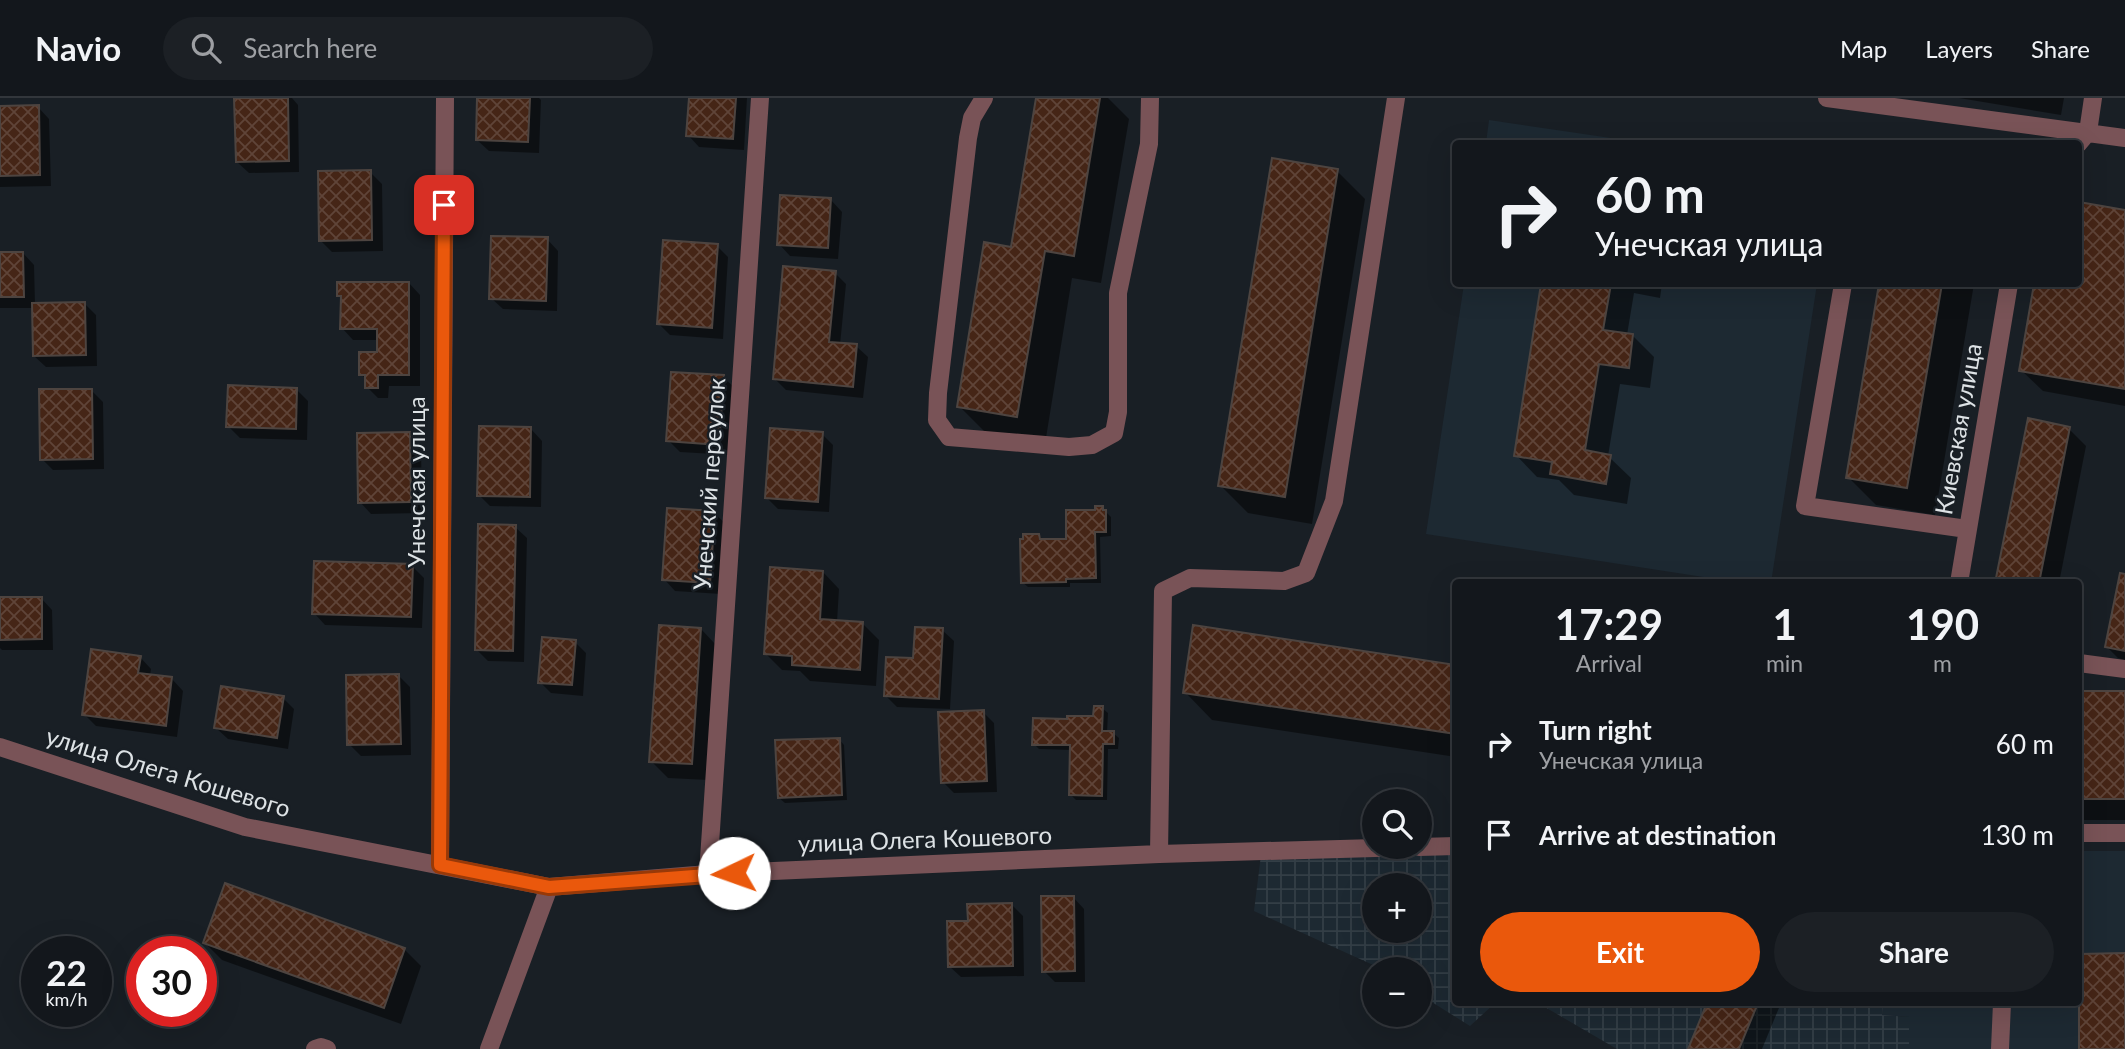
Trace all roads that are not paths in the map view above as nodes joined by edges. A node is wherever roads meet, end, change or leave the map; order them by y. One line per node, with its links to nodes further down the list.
1 (445, 98): 23 (street, Унечская улица)
2 (760, 98): 24 (street, Унечский переулок)
3 (984, 98): 4 (street)
4 (1150, 98)
5 (1396, 98): 22 (street)
6 (1827, 98): 8 (street)
7 (2093, 98): 8 (street)
8 (2083, 138): 9 (street)
9 (2125, 138)
10 (1842, 287): 12 (street)
11 (2008, 287): 12 (street, Киевская улица)
12 (1967, 529): 13 (street, Киевская улица)
13 (1960, 579)
14 (2082, 663): 15 (street)
15 (2125, 669)
16 (0, 747): 23 (street, улица Олега Кошевого)
17 (2082, 833): 18 (street)
18 (2125, 833)
19 (1452, 846): 20 (street)
20 (1432, 847)
21 (1362, 849): 22 (street, улица Олега Кошевого)
22 (1159, 855): 24 (street, улица Олега Кошевого)
23 (440, 865): 25 (street, улица Олега Кошевого)
24 (708, 874): 25 (street, улица Олега Кошевого)
25 (549, 887): 29 (street)
26 (2002, 1006): 30 (street)
27 (315, 1049): 28 (street)
28 (327, 1049)
29 (489, 1049)
30 (2000, 1049)

